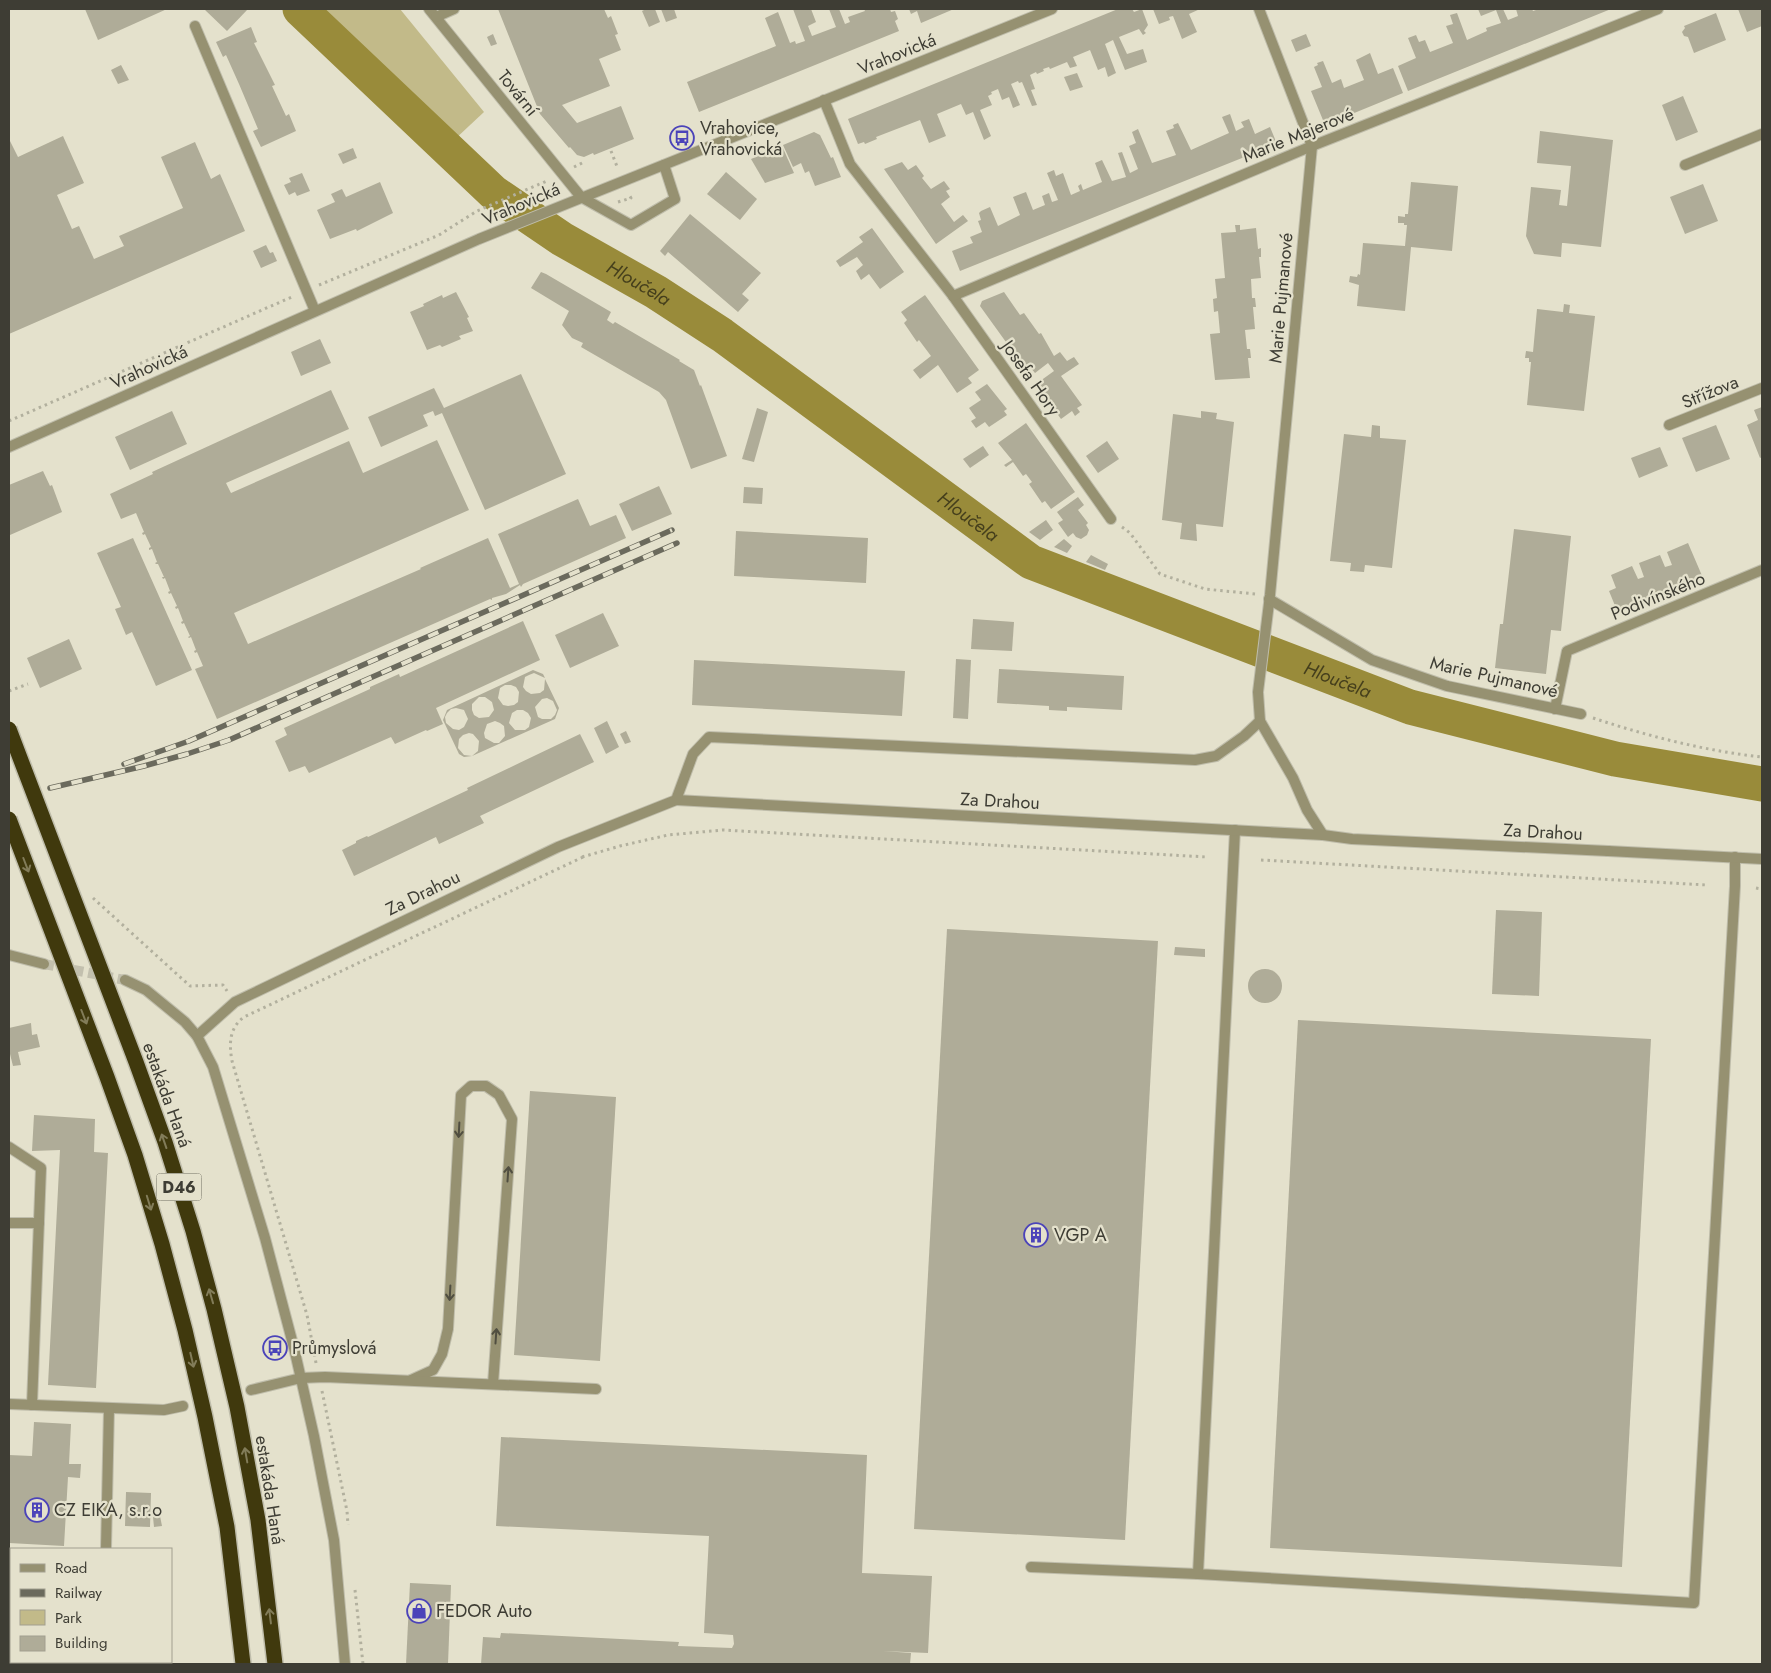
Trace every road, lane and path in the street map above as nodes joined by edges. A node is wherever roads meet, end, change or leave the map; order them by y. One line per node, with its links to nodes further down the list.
1 (454, 9): 5 (street)
2 (1052, 9): 7 (street, Vrahovická)
3 (1260, 9): 9 (street, Marie Pujmanové)
4 (1658, 9): 9 (street, Marie Majerové)
5 (432, 13): 13 (street, Tovární)
6 (195, 26): 14 (street)
7 (824, 100): 10 (street, Vrahovická); 15 (street, Josefa Hory)
8 (1762, 134): 11 (street)
9 (1312, 146): 15 (street, Marie Majerové); 23 (street, Marie Pujmanové)
10 (664, 165): 13 (street, Vrahovická); 13 (street)
11 (1685, 165)
12 (537, 186): 14 (path)
13 (581, 197): 16 (street, Vrahovická)
14 (306, 290): 16 (street); 18 (path)
15 (953, 296): 21 (street, Josefa Hory)
16 (315, 311): 20 (street, Vrahovická)
17 (1762, 388): 19 (street, Střížova)
18 (9, 421)
19 (1669, 426)
20 (9, 447)
21 (1111, 519): 23 (path)
22 (1762, 570): 26 (street, Podivínského)
23 (1269, 597): 26 (street, Marie Pujmanové); 28 (street, Marie Pujmanové)
24 (28, 684): 25 (path)
25 (9, 691)
26 (1555, 709): 27 (street, Marie Pujmanové)
27 (1581, 714): 30 (path)
28 (1260, 721): 31 (street); 34 (street)
29 (9, 729): 66 (highway, estakáda Haná / D46, one-way to 29, bridge)
30 (1762, 757)
31 (676, 800): 33 (street, Za Drahou); 35 (street, Za Drahou)
32 (9, 819): 65 (highway, D46, one-way to 65, bridge)
33 (1235, 830): 34 (street, Za Drahou); 64 (street)
34 (1323, 835): 38 (street, Za Drahou)
35 (558, 847): 36 (path); 48 (street, Za Drahou)
36 (583, 857): 37 (path); 48 (path)
37 (1207, 857)
38 (1735, 857): 39 (street, Za Drahou); 64 (street)
39 (1762, 859)
40 (1261, 860): 41 (path)
41 (1707, 885)
42 (1756, 888): 43 (path)
43 (1762, 888)
44 (90, 895): 48 (path)
45 (9, 955): 46 (street)
46 (44, 964)
47 (125, 980): 49 (street)
48 (235, 1002): 49 (street, Za Drahou)
49 (197, 1036): 53 (street)
50 (9, 1147): 52 (street)
51 (9, 1223): 52 (street)
52 (39, 1223): 59 (street)
53 (301, 1378): 54 (street); 57 (street); 67 (street)
54 (411, 1380): 55 (street); 55 (street, one-way to 54)
55 (493, 1384): 56 (street)
56 (596, 1389)
57 (251, 1390)
58 (9, 1404): 59 (street)
59 (32, 1405): 61 (street)
60 (183, 1406): 61 (street)
61 (109, 1408): 62 (street)
62 (106, 1548)
63 (1031, 1567): 64 (street)
64 (1198, 1574)
65 (243, 1664)
66 (274, 1664)
67 (345, 1664)

